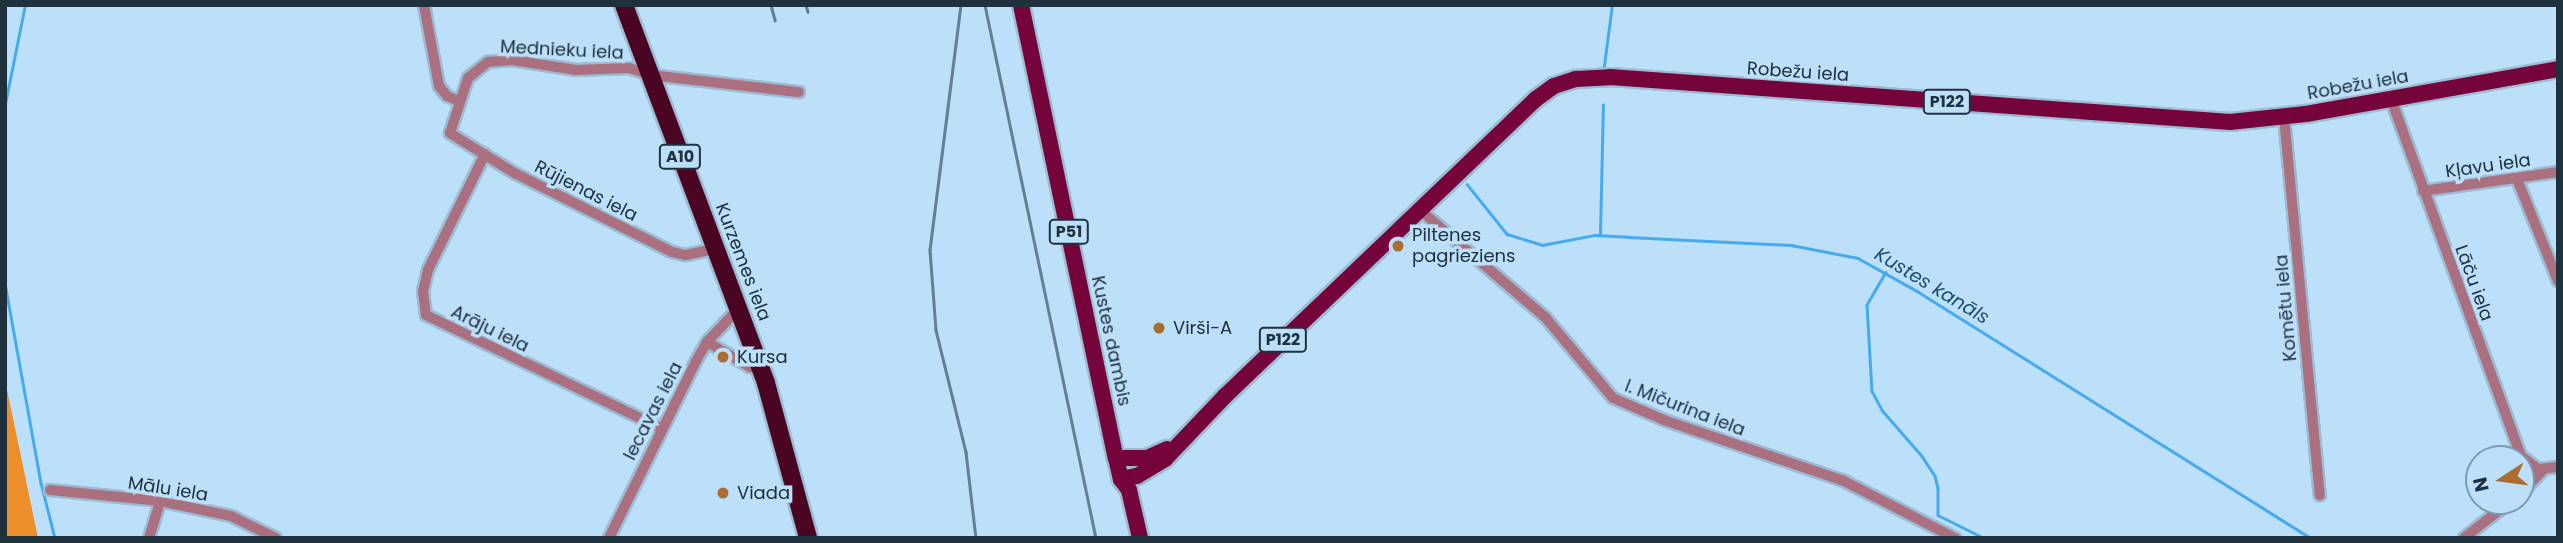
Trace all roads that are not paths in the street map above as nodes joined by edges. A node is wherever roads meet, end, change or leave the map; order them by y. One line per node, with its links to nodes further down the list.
1 (424, 5): 8 (street)
2 (624, 5): 5 (highway, Kurzemes iela / A10)
3 (1021, 5): 23 (main road, Kustes dambis / P51)
4 (2558, 69): 7 (main road, Robežu iela / P122)
5 (651, 75): 6 (street, Mednieku iela); 8 (street, Mednieku iela); 16 (highway, Kurzemes iela / A10)
6 (799, 92)
7 (2391, 99): 9 (main road, Robežu iela / P122); 14 (street, Lāču iela)
8 (458, 101): 10 (street, Mednieku iela)
9 (2284, 117): 15 (main road, Robežu iela / P122); 29 (street, Komētu iela)
10 (450, 133): 11 (street, Rūjienas iela)
11 (485, 154): 16 (street, Rūjienas iela); 21 (street, Arāju iela)
12 (2558, 172): 13 (street, Kļavu iela)
13 (2517, 178): 14 (street, Kļavu iela); 17 (street)
14 (2423, 191): 25 (street, Lāču iela)
15 (1420, 210): 22 (main road, Robežu iela / P122); 38 (street, I. Mičurina iela)
16 (714, 249): 18 (highway, Kurzemes iela / A10)
17 (2558, 281)
18 (739, 307): 19 (street, Iecavas iela); 20 (highway, Kurzemes iela / A10)
19 (707, 342): 20 (street); 21 (street, Iecavas iela)
20 (761, 368): 35 (highway, Kurzemes iela / A10)
21 (661, 428): 34 (street, Iecavas iela)
22 (1175, 445): 23 (main road, Robežu iela / P122); 27 (main road, Robežu iela / P122)
23 (1116, 458): 27 (main road, Kustes dambis)
24 (2558, 467): 25 (street)
25 (2540, 470): 26 (street)
26 (2535, 476)
27 (1121, 479): 36 (main road, Kustes dambis); 37 (main road, Kustes dambis)
28 (50, 490): 30 (street, Mālu iela)
29 (2320, 495)
30 (160, 501): 32 (street); 33 (street, Mālu iela)
31 (2493, 515): 39 (street)
32 (149, 538)
33 (276, 538)
34 (609, 538)
35 (808, 538)
36 (1130, 538)
37 (1140, 538)
38 (1955, 538)
39 (2464, 538)

